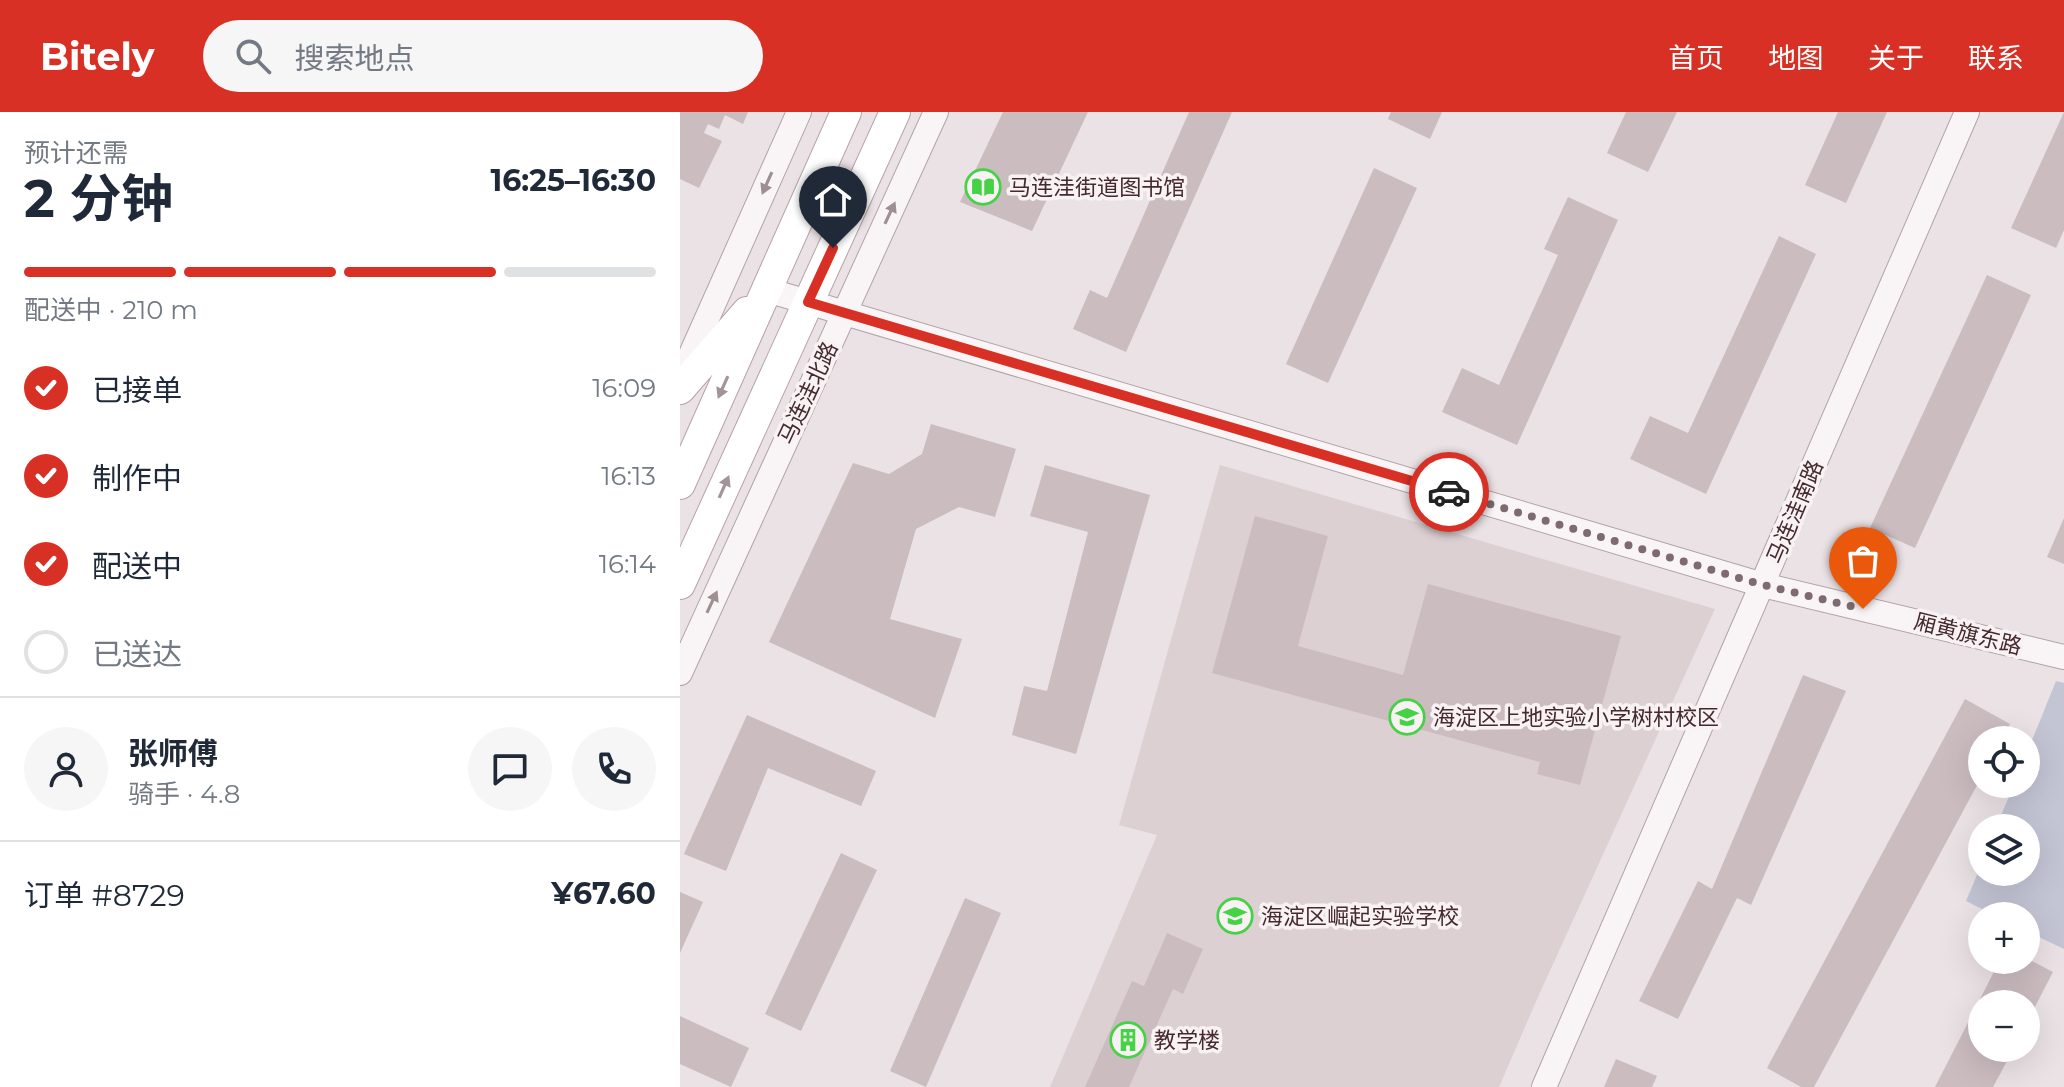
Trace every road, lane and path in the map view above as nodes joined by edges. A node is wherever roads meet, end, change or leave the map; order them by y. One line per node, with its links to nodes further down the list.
1 (799, 112): 9 (street, one-way to 9)
2 (846, 112): 6 (main road)
3 (895, 112): 7 (main road, 马连洼北路)
4 (936, 112): 8 (street, 马连洼北路, one-way to 4)
5 (1967, 112): 12 (street, 马连洼南路)
6 (767, 290): 7 (street, 厢黄旗东路); 9 (main road); 10 (main road, one-way to 10)
7 (808, 302): 8 (street, 厢黄旗东路); 11 (main road, 马连洼北路, one-way to 7)
8 (844, 314): 12 (street, 厢黄旗东路); 14 (street, 马连洼北路, one-way to 8)
9 (682, 374)
10 (680, 484)
11 (680, 584)
12 (1763, 585): 13 (street, 厢黄旗东路); 15 (street, 马连洼南路)
13 (2064, 657)
14 (680, 673)
15 (1544, 1087)

